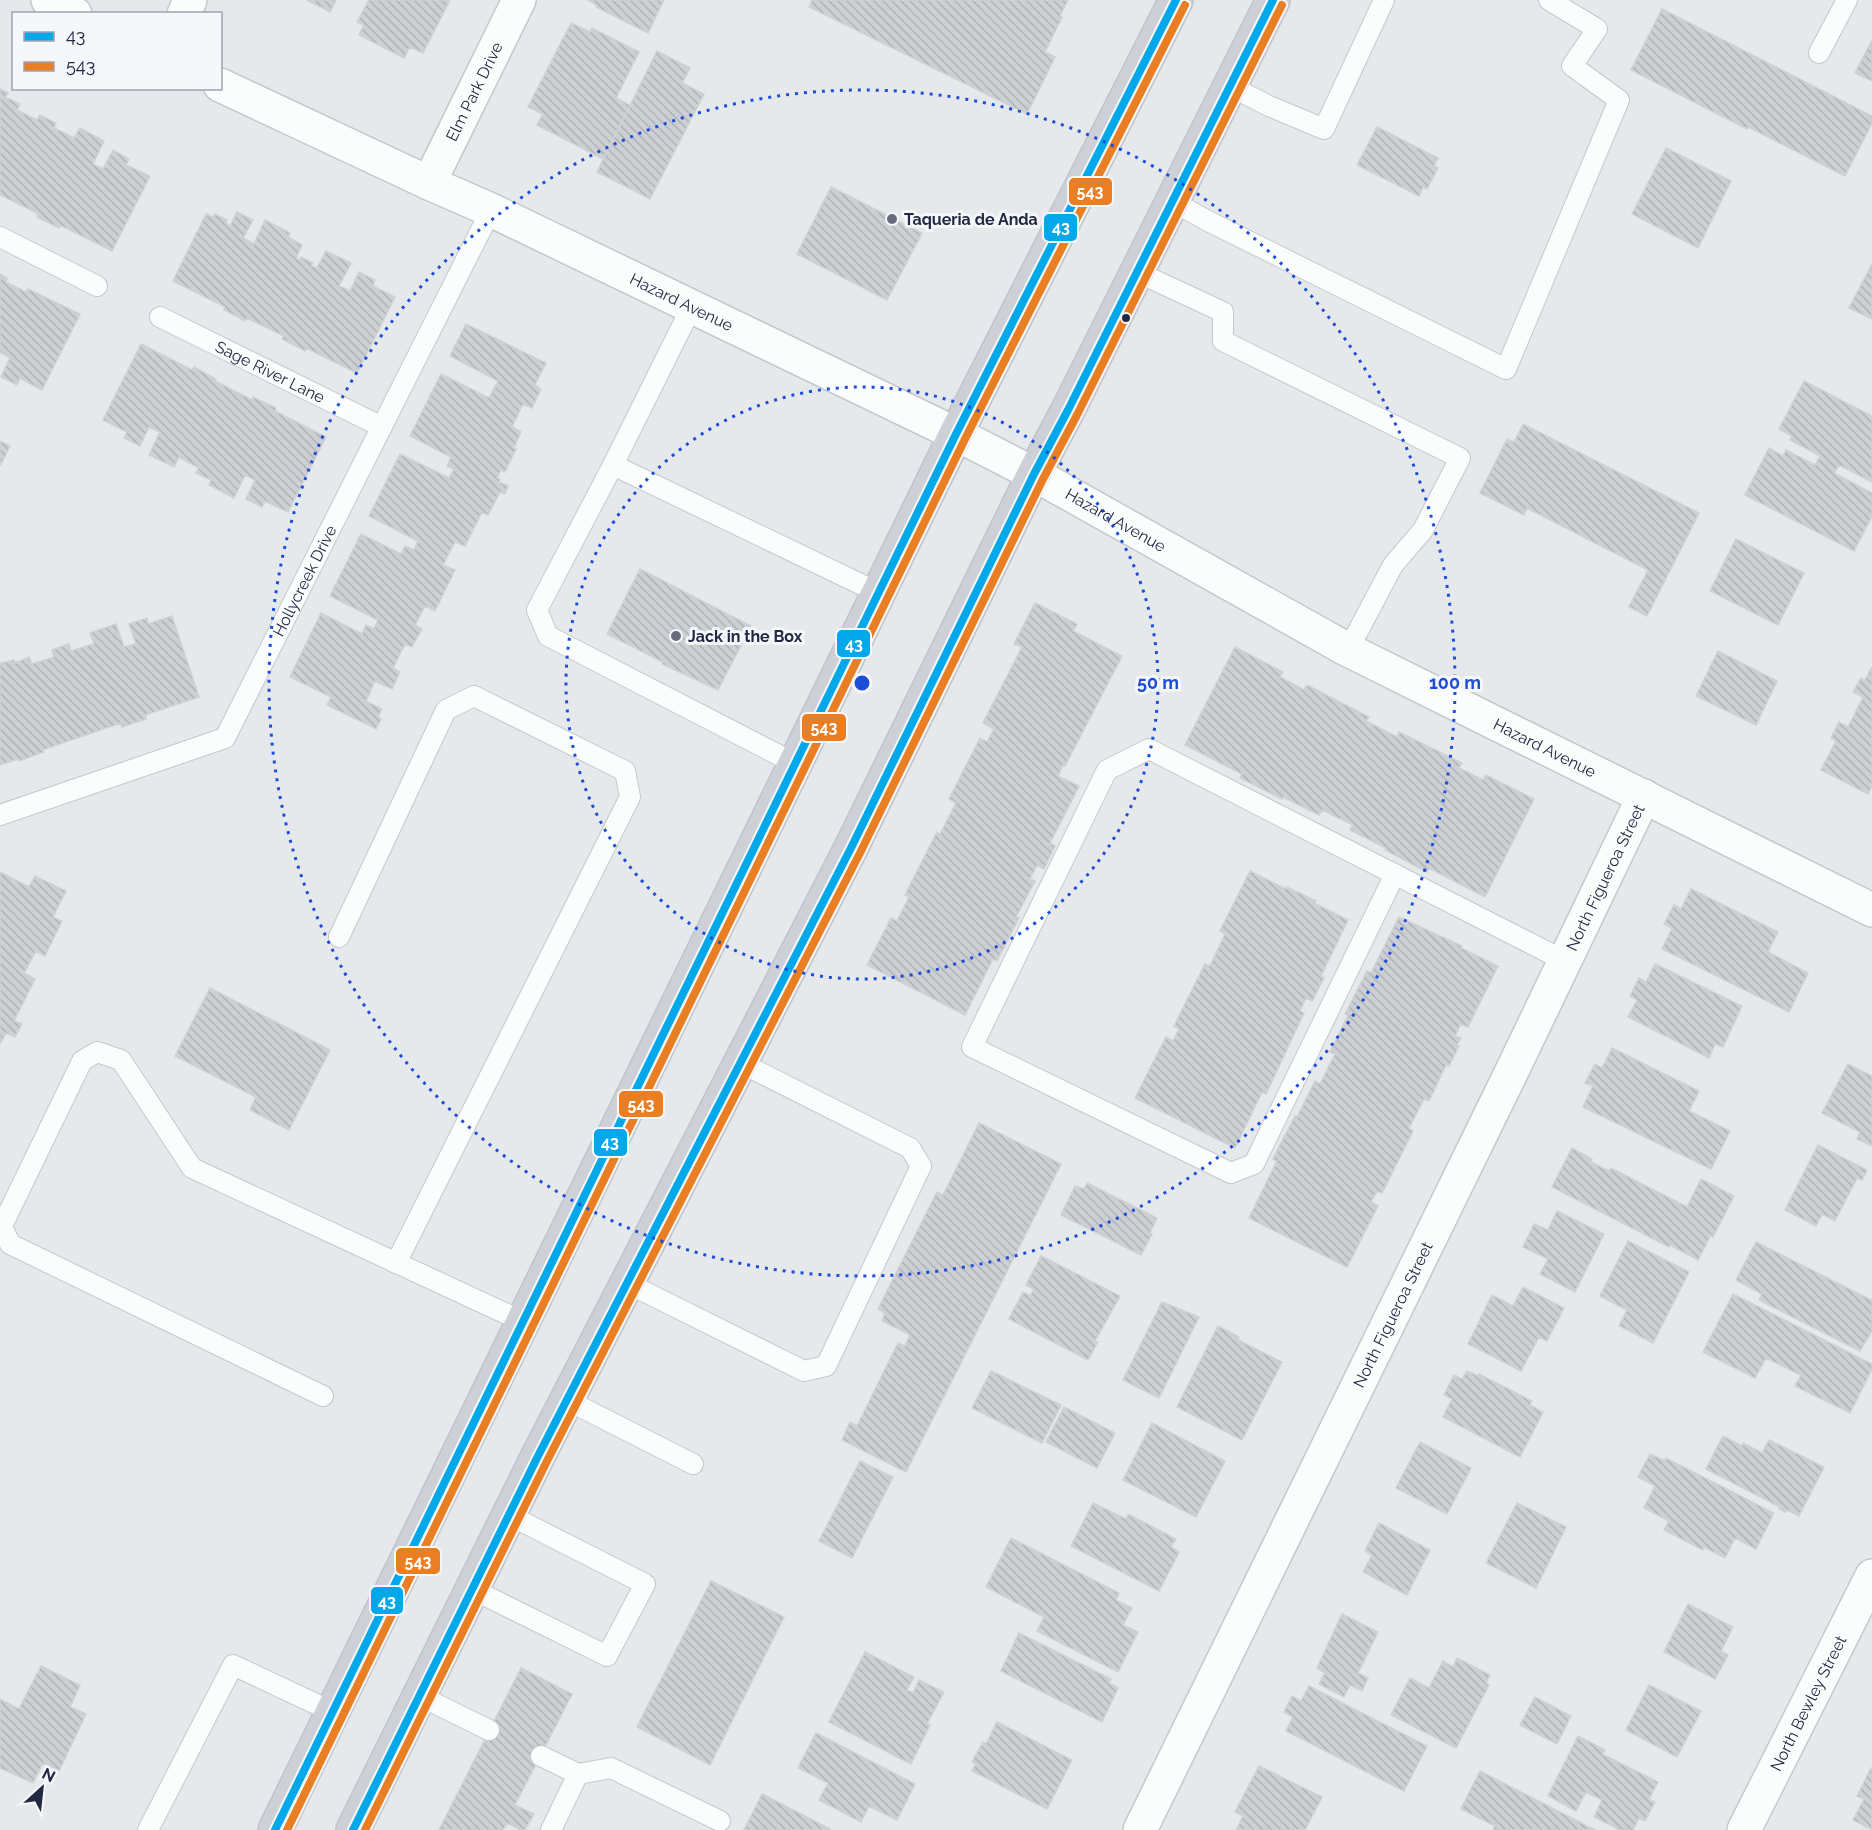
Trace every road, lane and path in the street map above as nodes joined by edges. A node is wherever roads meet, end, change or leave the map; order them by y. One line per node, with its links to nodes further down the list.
1 (48, 0): 8 (street)
2 (519, 0): 12 (street, Elm Park Drive)
3 (1176, 0): 21 (main road)
4 (1273, 0): 11 (main road)
5 (1384, 0): 11 (lane)
6 (1549, 0): 13 (lane)
7 (1847, 0): 9 (lane)
8 (71, 12)
9 (1819, 53)
10 (222, 86): 12 (street, Hazard Avenue)
11 (1230, 86): 13 (main road)
12 (429, 183): 14 (street, Hazard Avenue)
13 (1172, 201): 16 (main road)
14 (491, 210): 18 (street, Hazard Avenue); 20 (lane, Hollycreek Drive)
15 (0, 237): 17 (lane)
16 (1137, 272): 23 (main road); 25 (lane)
17 (97, 286)
18 (692, 306): 21 (street, Hazard Avenue); 22 (lane)
19 (160, 317): 20 (lane, Sage River Lane)
20 (382, 427): 28 (lane, Hollycreek Drive)
21 (956, 434): 23 (street, Hazard Avenue); 24 (main road)
22 (613, 465): 24 (lane); 26 (lane)
23 (1034, 474): 25 (street, Hazard Avenue); 33 (main road)
24 (879, 593): 26 (main road)
25 (1347, 650): 27 (street, Hazard Avenue)
26 (796, 764): 36 (main road)
27 (1644, 796): 30 (street, Hazard Avenue); 32 (street, North Figueroa Street)
28 (0, 815)
29 (1395, 874): 29 (lane); 32 (lane)
30 (1872, 910)
31 (339, 937): 34 (lane)
32 (1565, 961): 53 (street, North Figueroa Street)
33 (741, 1063): 35 (main road); 35 (lane)
34 (396, 1263): 36 (lane); 37 (lane)
35 (627, 1283): 38 (main road)
36 (524, 1322): 44 (main road)
37 (323, 1396)
38 (567, 1400): 39 (lane); 40 (main road)
39 (693, 1464)
40 (509, 1515): 42 (main road); 42 (lane)
41 (1872, 1576): 54 (street, North Bewley Street)
42 (472, 1589): 43 (main road)
43 (420, 1696): 45 (lane); 51 (main road)
44 (333, 1712): 49 (lane); 50 (main road)
45 (489, 1730)
46 (540, 1756): 47 (lane)
47 (579, 1774): 48 (lane); 52 (lane)
48 (720, 1821)
49 (148, 1830)
50 (275, 1830)
51 (353, 1830)
52 (551, 1830)
53 (1140, 1830)
54 (1744, 1830)

